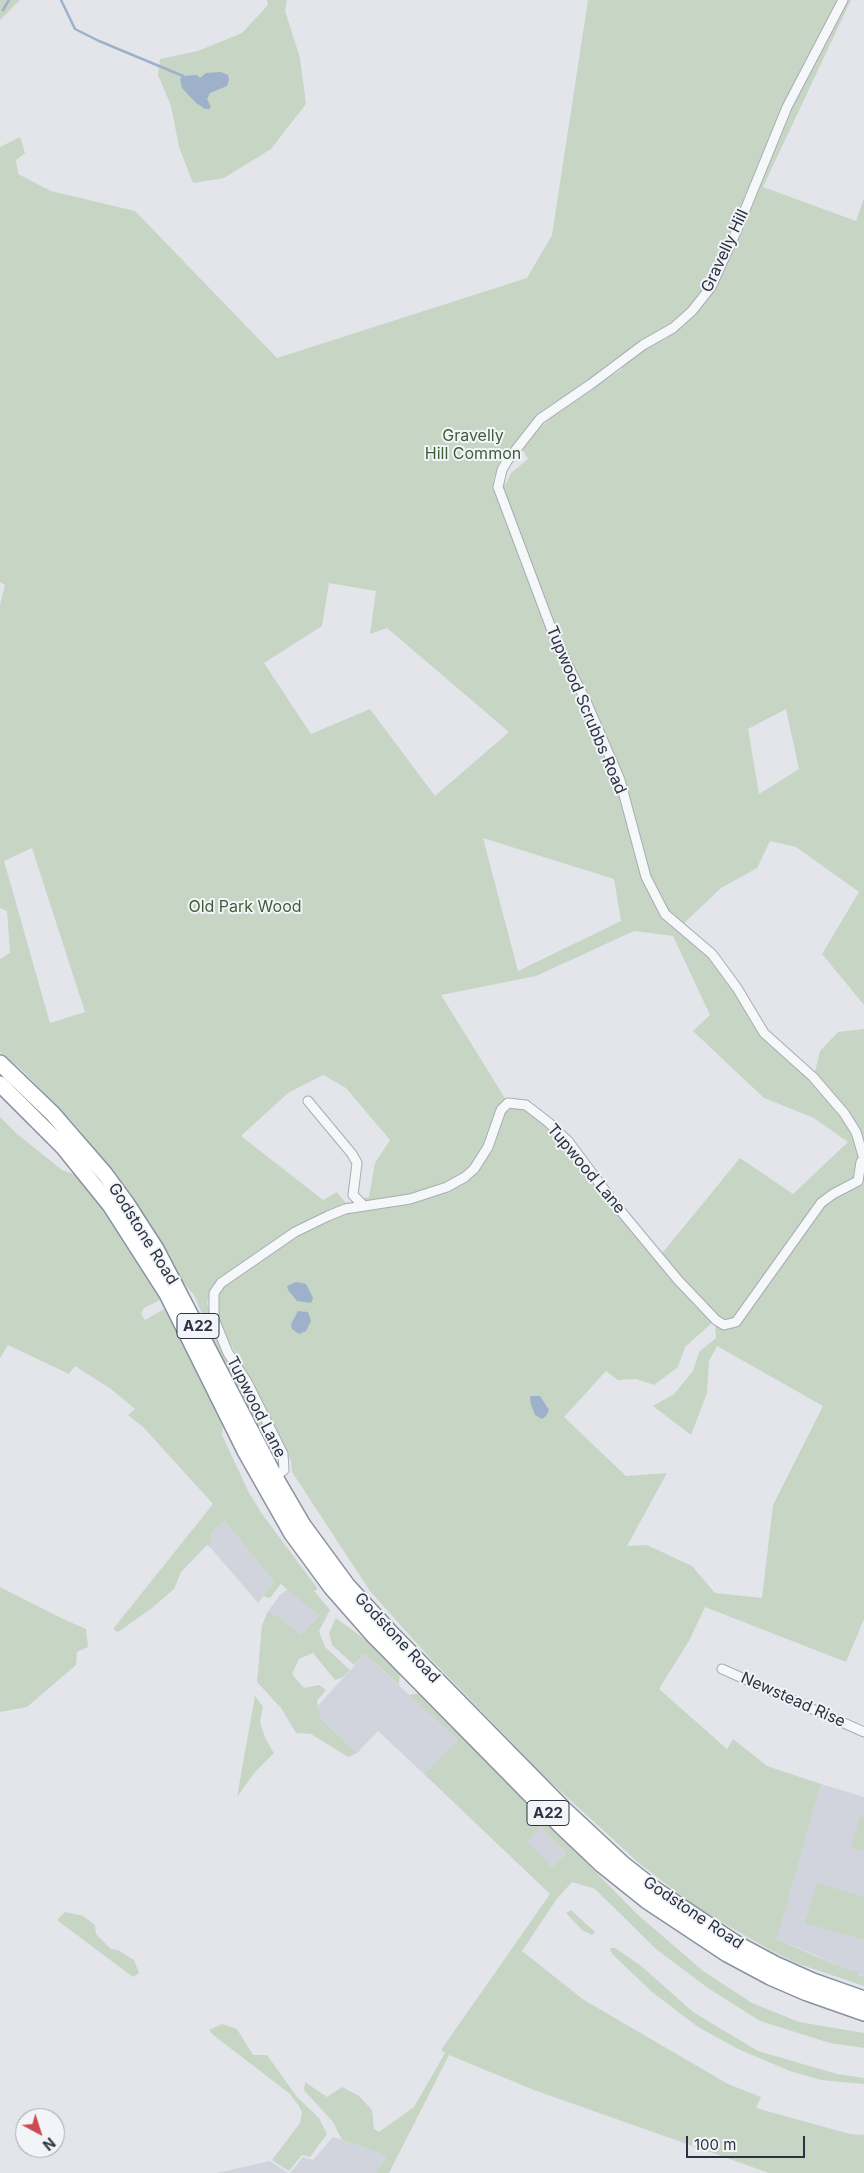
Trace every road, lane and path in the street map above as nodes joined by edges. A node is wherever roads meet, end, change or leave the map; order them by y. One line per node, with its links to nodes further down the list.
1 (843, 0): 2 (street, Gravelly Hill)
2 (498, 487): 6 (street, Tupwood Scrubbs Road)
3 (0, 1063): 9 (highway, Godstone Road / A22)
4 (0, 1084): 13 (highway, Godstone Road / A22)
5 (308, 1101): 8 (street)
6 (864, 1159): 7 (street, Tupwood Lane)
7 (861, 1180): 8 (street, Tupwood Lane)
8 (364, 1206): 9 (street, Tupwood Lane)
9 (275, 1476): 12 (highway, Godstone Road / A22)
10 (722, 1669): 11 (street, Newstead Rise)
11 (864, 1732)
12 (864, 1999)
13 (864, 2013)

